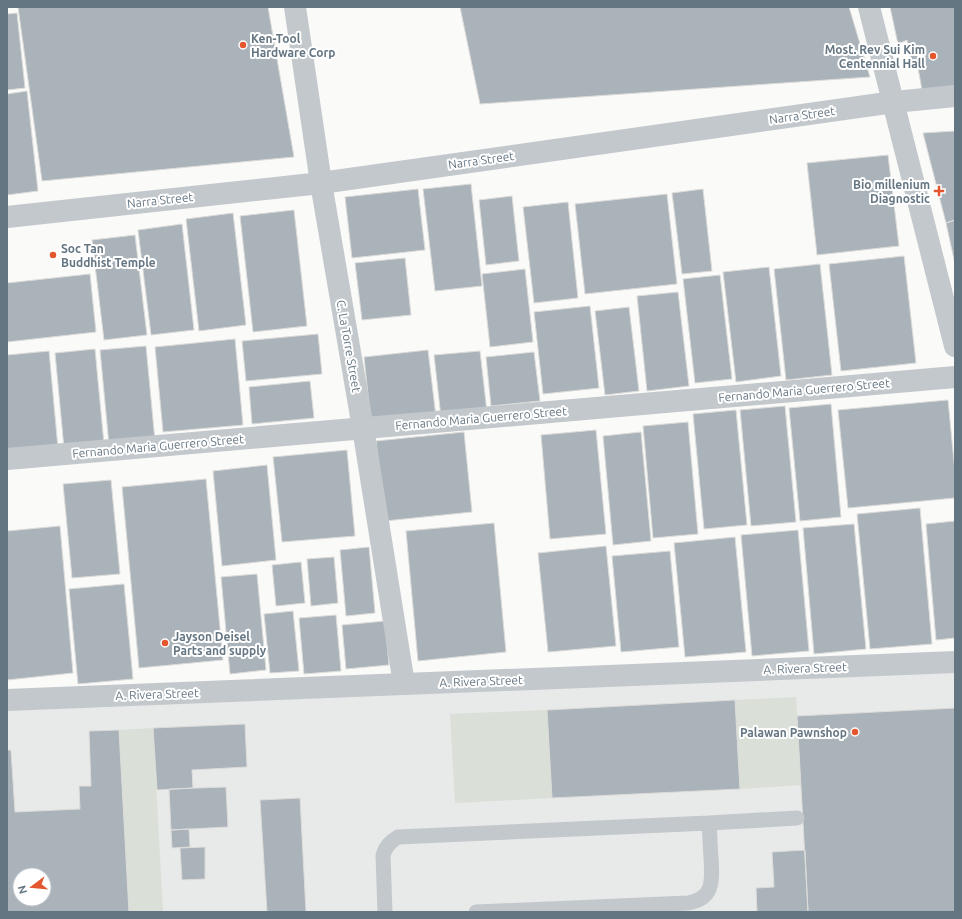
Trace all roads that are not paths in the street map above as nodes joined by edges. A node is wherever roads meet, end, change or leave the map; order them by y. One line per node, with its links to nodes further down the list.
1 (295, 7): 5 (street, C. La Torre Street)
2 (869, 7): 4 (street)
3 (955, 96): 4 (street, Narra Street)
4 (894, 102): 5 (street, Narra Street); 7 (street)
5 (321, 183): 6 (street, Narra Street); 9 (street, C. La Torre Street)
6 (7, 217)
7 (955, 346)
8 (955, 377): 9 (street, Fernando Maria Guerrero Street)
9 (363, 428): 10 (street, Fernando Maria Guerrero Street); 12 (street, C. La Torre Street)
10 (7, 458)
11 (955, 662): 12 (street, A. Rivera Street)
12 (404, 684): 13 (street, A. Rivera Street)
13 (7, 700)
14 (797, 818): 15 (lane)
15 (709, 823): 16 (lane); 17 (lane)
16 (385, 912)
17 (476, 912)

